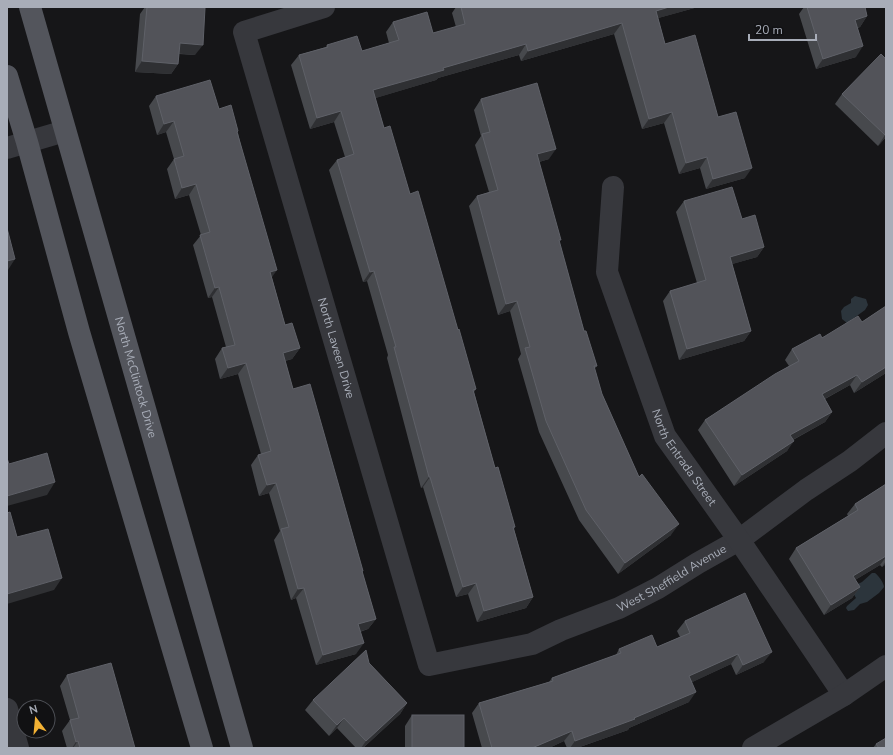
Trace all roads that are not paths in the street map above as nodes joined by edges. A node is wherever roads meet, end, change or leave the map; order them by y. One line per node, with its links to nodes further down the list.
1 (30, 7): 4 (main road, North McClintock Drive)
2 (324, 7): 9 (street, North Laveen Drive)
3 (7, 76): 5 (main road)
4 (65, 131): 5 (street); 15 (main road, North McClintock Drive)
5 (17, 145): 14 (main road)
6 (613, 187): 8 (street, North Entrada Street)
7 (886, 433): 8 (street, West Sheffield Avenue)
8 (739, 540): 9 (street, West Sheffield Avenue); 11 (street, North Entrada Street)
9 (430, 665)
10 (886, 666): 11 (street)
11 (844, 695): 16 (street)
12 (7, 709): 13 (street)
13 (18, 748)
14 (202, 748)
15 (242, 748)
16 (753, 748)

